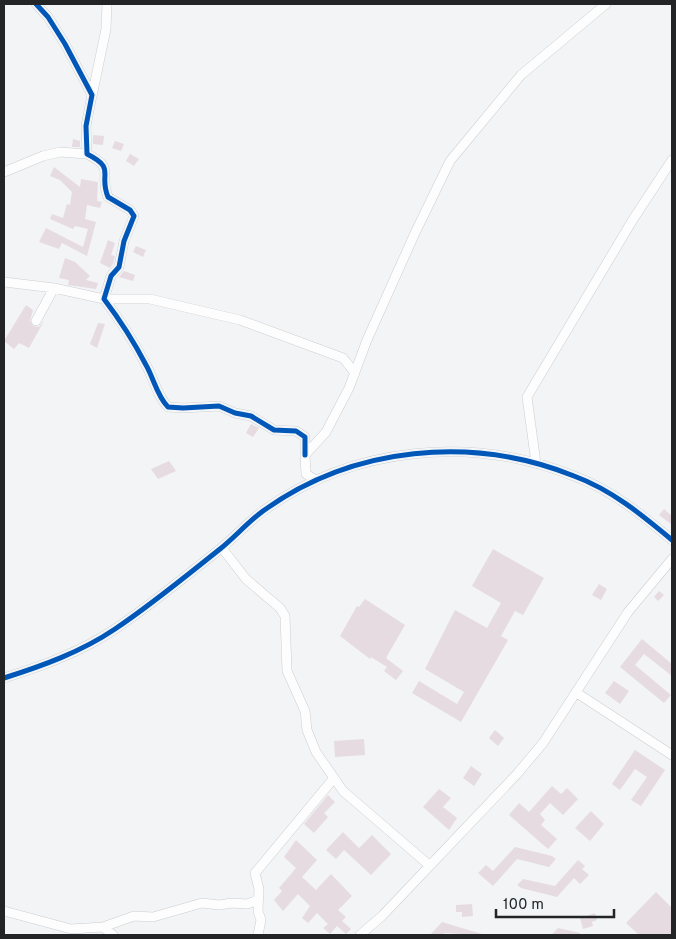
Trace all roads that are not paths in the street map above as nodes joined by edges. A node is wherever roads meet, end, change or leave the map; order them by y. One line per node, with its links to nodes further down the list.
1 (36, 4): 4 (street)
2 (107, 4): 4 (street)
3 (606, 4): 12 (street)
4 (92, 96): 5 (street)
5 (87, 154): 7 (street); 10 (street)
6 (672, 160): 14 (street)
7 (4, 172)
8 (4, 282): 9 (street)
9 (54, 288): 10 (street); 11 (street)
10 (104, 299): 12 (street); 13 (street)
11 (36, 321)
12 (355, 373): 13 (street)
13 (305, 456): 15 (street)
14 (536, 464): 15 (street); 16 (street)
15 (316, 480): 17 (street)
16 (672, 540)
17 (222, 548): 19 (street); 22 (street)
18 (672, 559): 20 (street)
19 (4, 678)
20 (577, 693): 21 (street); 23 (street)
21 (672, 755)
22 (334, 778): 23 (street); 24 (street)
23 (429, 865): 29 (street)
24 (258, 900): 26 (street); 28 (street)
25 (4, 911): 26 (street)
26 (103, 927): 27 (street)
27 (113, 935)
28 (258, 935)
29 (360, 935)

